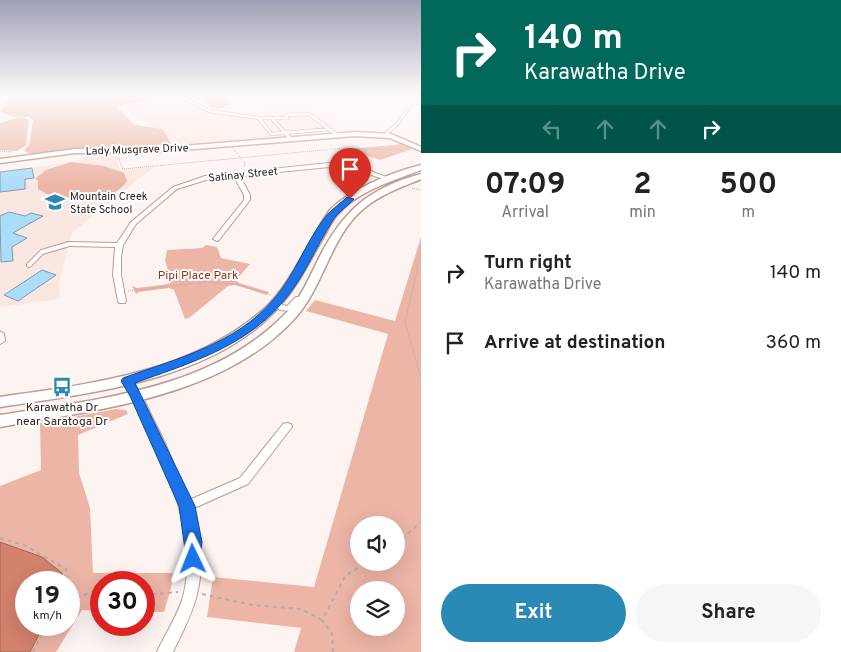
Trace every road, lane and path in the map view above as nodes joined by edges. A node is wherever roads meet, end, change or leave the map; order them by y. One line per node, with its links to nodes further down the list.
1 (265, 125): 6 (lane)
2 (278, 125): 6 (lane)
3 (324, 125): 5 (lane)
4 (395, 125): 8 (lane)
5 (329, 129): 6 (lane); 7 (lane)
6 (285, 133): 9 (lane)
7 (337, 135): 8 (street, Lady Musgrave Drive); 9 (street, Lady Musgrave Drive)
8 (385, 135): 11 (street, Lady Musgrave Drive)
9 (291, 139): 10 (street, Lady Musgrave Drive)
10 (228, 144): 14 (path); 15 (street, Lady Musgrave Drive)
11 (421, 149)
12 (404, 150): 14 (path)
13 (116, 153): 14 (path)
14 (238, 158): 17 (path)
15 (0, 161)
16 (421, 167): 20 (main road)
17 (254, 173): 18 (street, Satinay Street); 20 (street, Satinay Street)
18 (236, 175): 21 (street); 23 (street, Satinay Street)
19 (421, 176): 26 (main road)
20 (391, 180): 28 (main road)
21 (217, 239)
22 (69, 244): 23 (street); 25 (lane)
23 (119, 245): 27 (street)
24 (421, 254): 32 (path)
25 (29, 266)
26 (309, 289): 28 (street); 34 (main road)
27 (120, 292): 28 (path); 29 (street)
28 (276, 299): 33 (main road)
29 (122, 301)
30 (0, 334): 31 (street)
31 (0, 340)
32 (421, 378)
33 (128, 381): 34 (street); 35 (main road)
34 (137, 396): 36 (main road); 38 (street)
35 (0, 402)
36 (0, 421)
37 (287, 427): 38 (street)
38 (187, 506): 44 (street)
39 (421, 522): 40 (path)
40 (405, 536)
41 (0, 538): 42 (path)
42 (66, 571)
43 (353, 571): 46 (path)
44 (191, 591): 45 (path); 46 (path); 49 (street)
45 (155, 594)
46 (322, 620): 50 (path)
47 (41, 636): 48 (path)
48 (33, 652)
49 (165, 652)
50 (333, 652)

